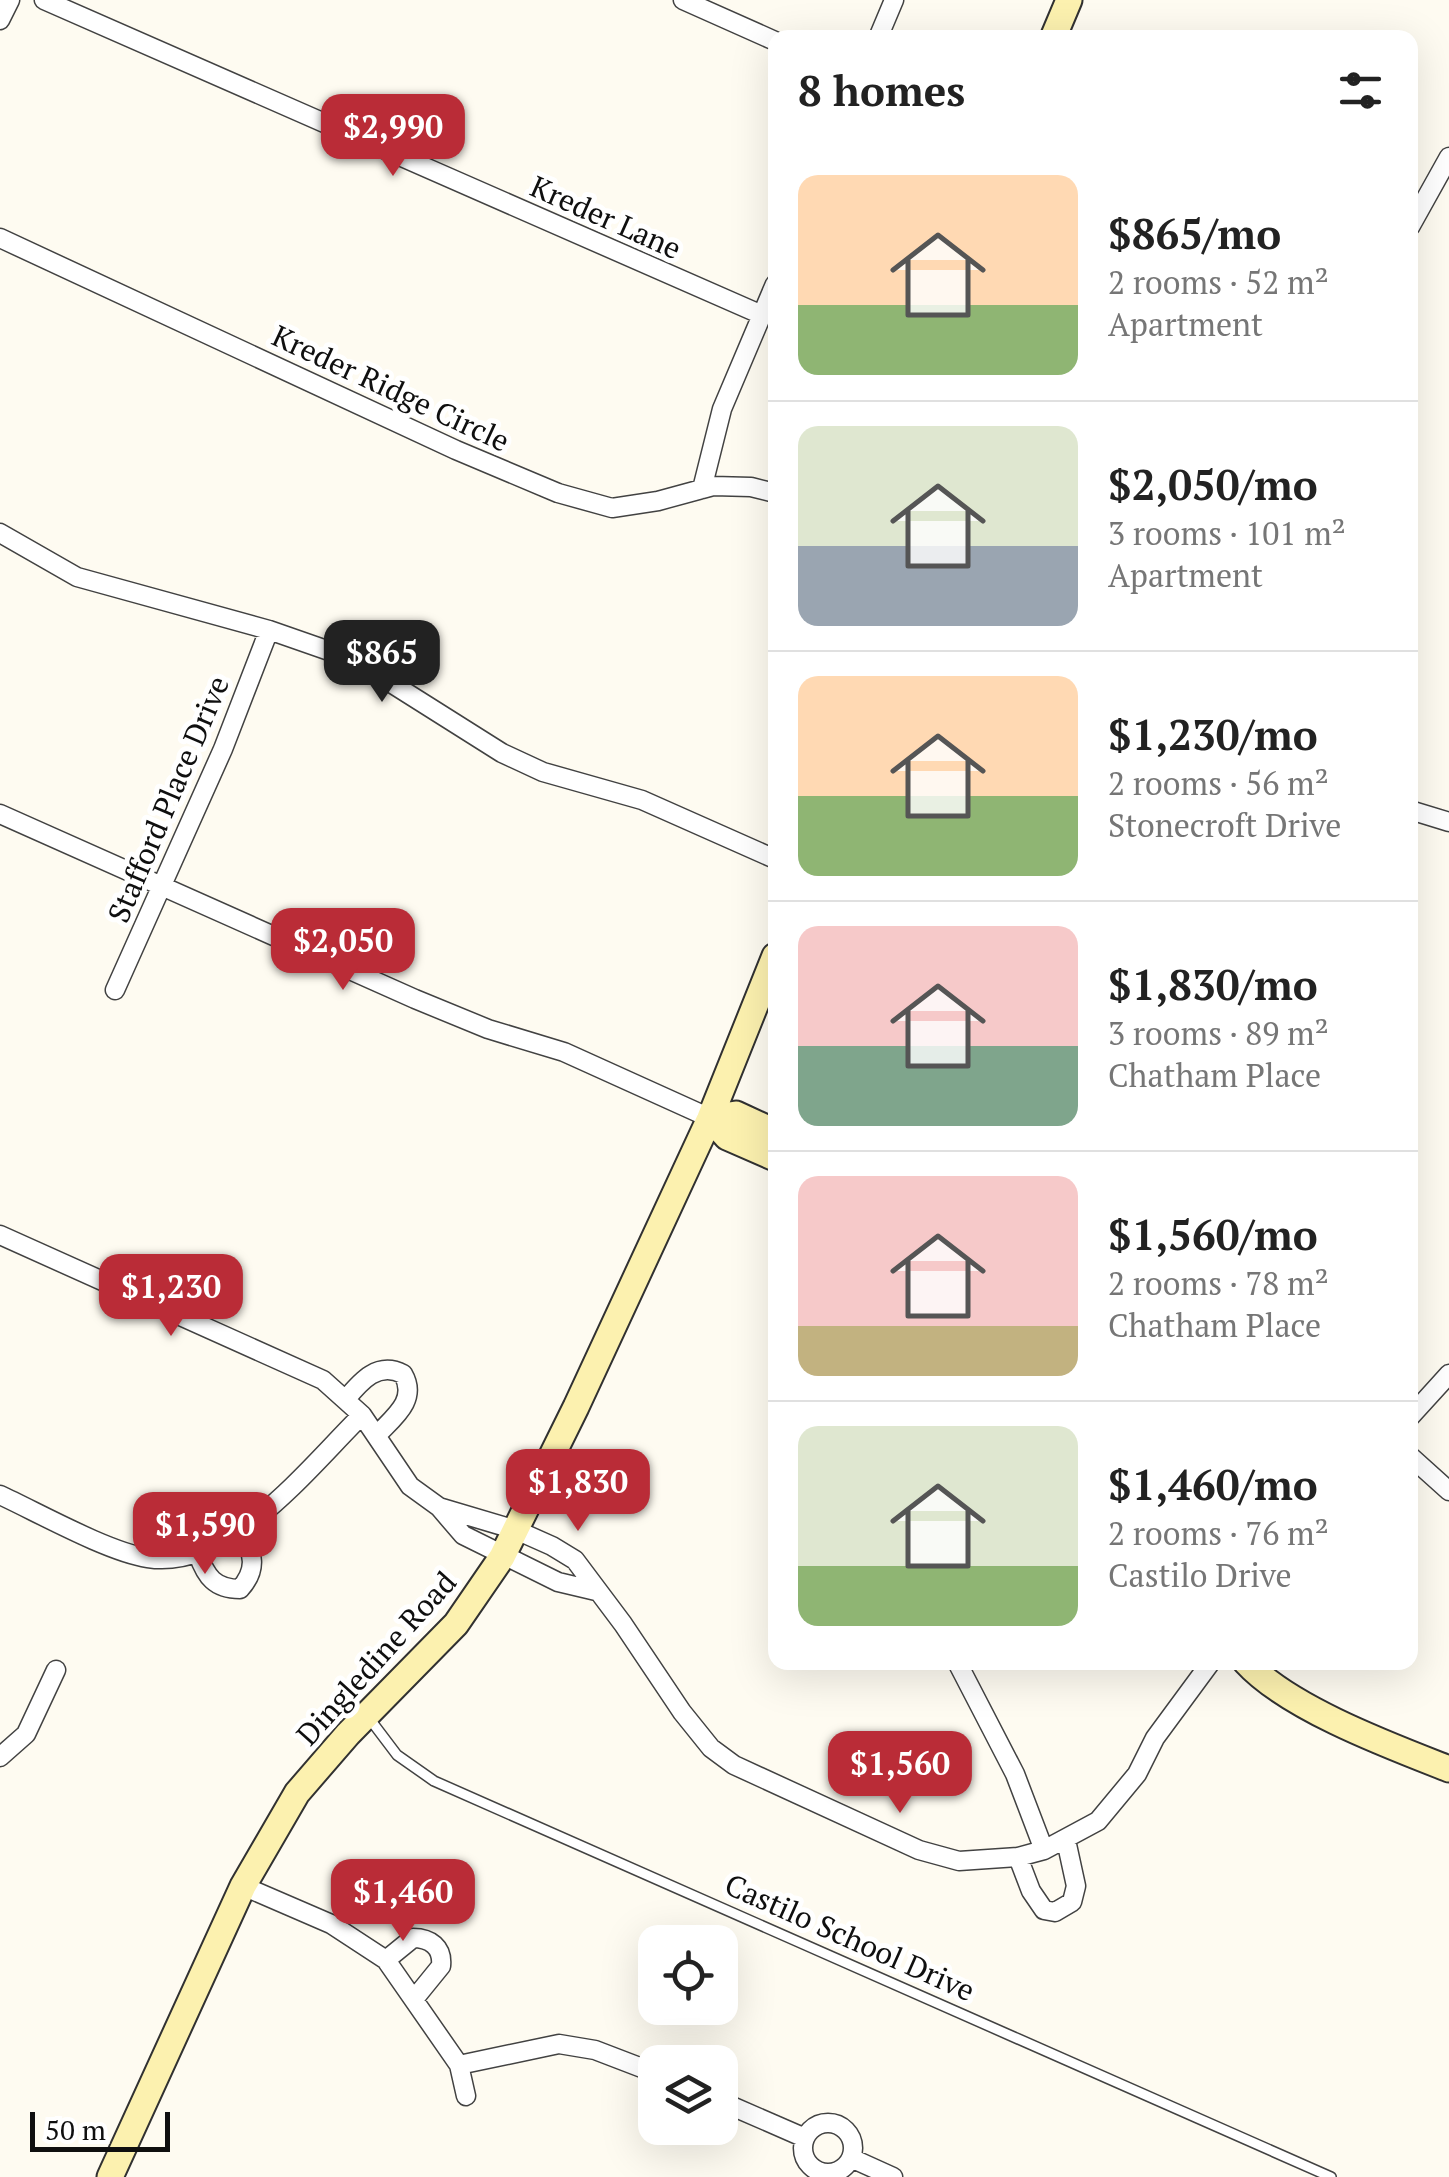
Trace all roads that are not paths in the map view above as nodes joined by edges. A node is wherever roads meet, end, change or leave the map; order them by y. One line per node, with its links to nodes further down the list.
1 (10, 0): 6 (street)
2 (44, 0): 14 (street, Kreder Lane)
3 (682, 0): 9 (street)
4 (894, 0): 7 (street)
5 (1069, 0): 8 (street)
6 (0, 20)
7 (881, 30)
8 (1056, 30)
9 (768, 38)
10 (1449, 157): 11 (street)
11 (1418, 213)
12 (0, 238): 15 (street, Kreder Ridge Circle)
13 (768, 301): 14 (street)
14 (762, 315): 15 (street)
15 (702, 489): 16 (street, Kreder Ridge Circle)
16 (768, 491)
17 (0, 533): 18 (street)
18 (269, 630): 22 (street); 23 (street, Stafford Place Drive)
19 (1418, 812): 21 (street)
20 (0, 814): 23 (street)
21 (1449, 822)
22 (768, 856)
23 (160, 888): 25 (street, Stafford Place Drive); 26 (street)
24 (768, 973): 26 (street, Dingledine Road)
25 (115, 990)
26 (710, 1118): 27 (street); 28 (street); 39 (street, Dingledine Road)
27 (768, 1129)
28 (768, 1155)
29 (0, 1235): 31 (street)
30 (1449, 1374): 32 (street)
31 (346, 1400): 33 (street); 34 (street)
32 (1418, 1408)
33 (362, 1415): 34 (street); 40 (street)
34 (377, 1435): 38 (street)
35 (1418, 1463): 36 (street)
36 (1449, 1491)
37 (0, 1495): 41 (street)
38 (438, 1507): 39 (street); 42 (street)
39 (516, 1530): 42 (street, Dingledine Road); 43 (street)
40 (242, 1531): 41 (street); 41 (street)
41 (198, 1554)
42 (502, 1557): 43 (street); 48 (street, Dingledine Road)
43 (596, 1591): 53 (street)
44 (56, 1670): 49 (street)
45 (961, 1670): 52 (street)
46 (1206, 1670): 51 (street)
47 (1254, 1670): 50 (street)
48 (368, 1716): 54 (street, Dingledine Road); 65 (lane, Castilo School Drive)
49 (0, 1757)
50 (1449, 1769)
51 (1066, 1840): 52 (street); 53 (street)
52 (1044, 1850): 53 (street)
53 (1018, 1857)
54 (243, 1886): 55 (street); 63 (street, Dingledine Road)
55 (386, 1960): 56 (street); 56 (street)
56 (415, 1998): 57 (street)
57 (458, 2065): 58 (street); 59 (street)
58 (638, 2067)
59 (466, 2096)
60 (738, 2109): 61 (street)
61 (805, 2138): 62 (street); 62 (street)
62 (851, 2158): 64 (street)
63 (110, 2177)
64 (894, 2177)
65 (1331, 2177)

